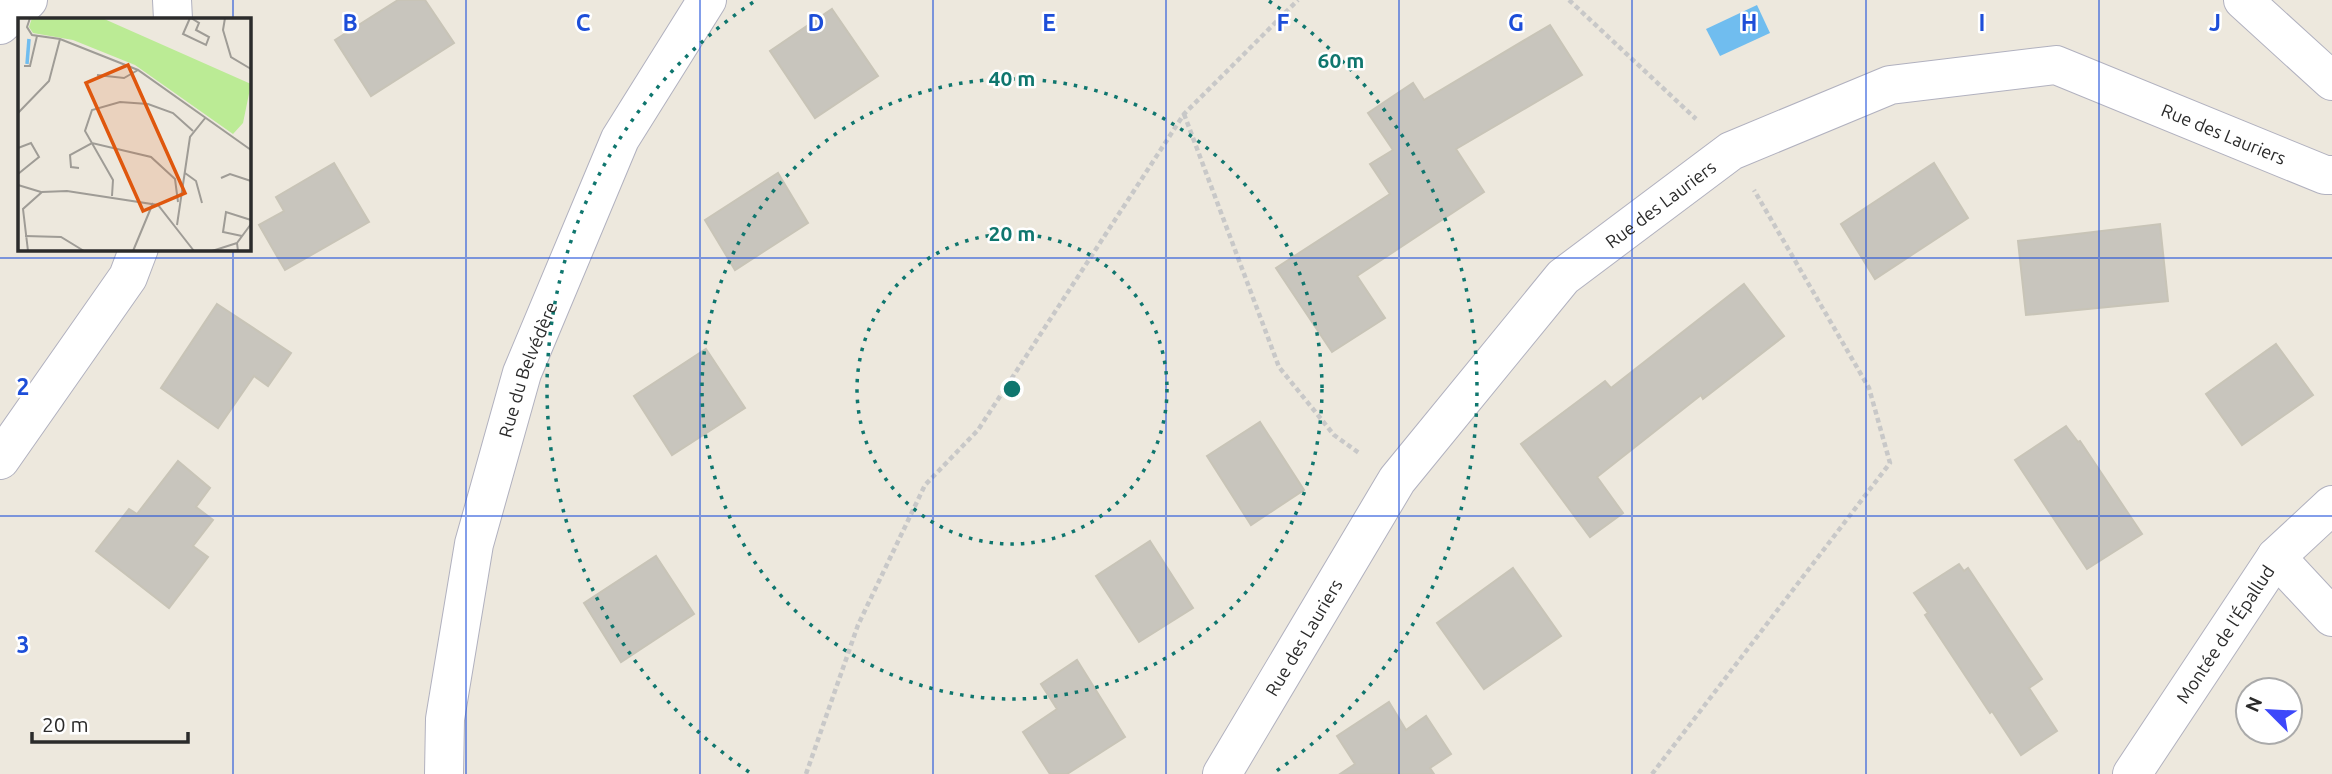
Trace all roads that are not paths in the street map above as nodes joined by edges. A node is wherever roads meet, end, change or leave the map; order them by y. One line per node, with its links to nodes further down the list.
1 (28, 0): 6 (street)
2 (172, 0): 5 (street)
3 (707, 0): 14 (street, Rue du Belvédère)
4 (2243, 0): 7 (street)
5 (173, 18)
6 (0, 25)
7 (2332, 81)
8 (2332, 175): 15 (street, Rue des Lauriers)
9 (138, 250): 10 (street)
10 (0, 460)
11 (2332, 505): 12 (street, Montée de l'Épallud)
12 (2276, 557): 13 (street); 16 (street, Montée de l'Épallud)
13 (2332, 617)
14 (444, 774)
15 (1222, 774)
16 (2133, 774)

